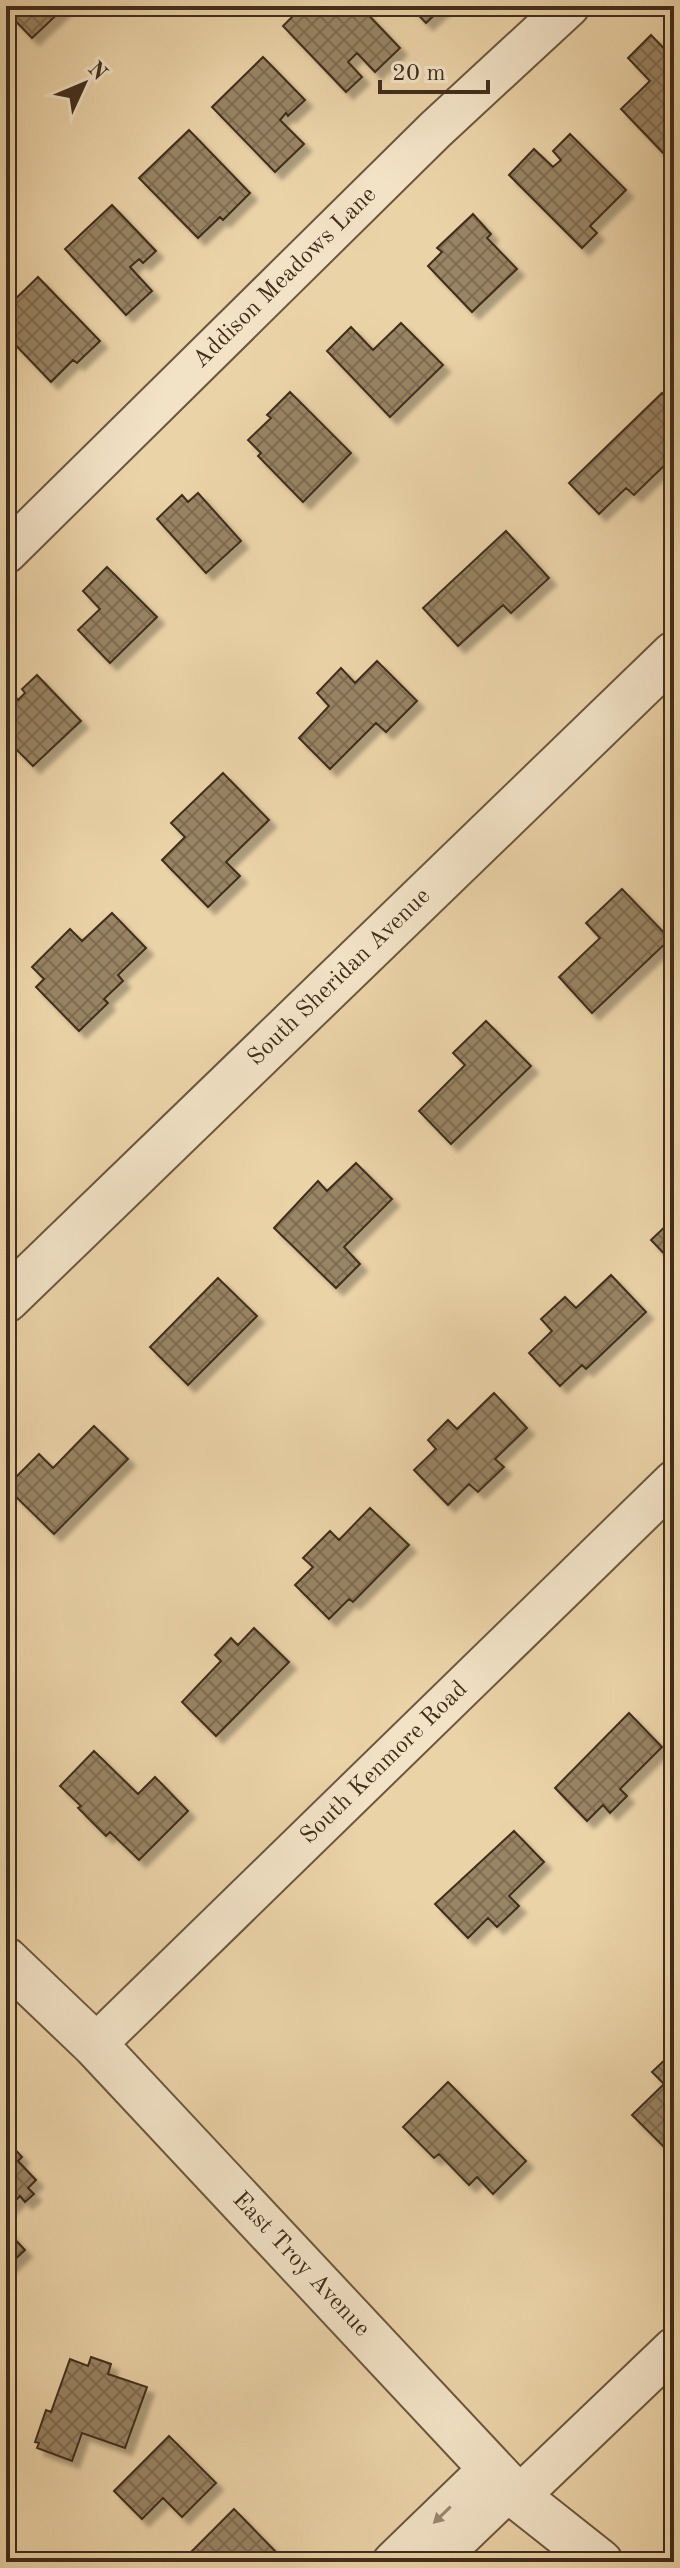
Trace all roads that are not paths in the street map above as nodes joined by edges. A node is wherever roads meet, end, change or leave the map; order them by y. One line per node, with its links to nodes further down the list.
1 (569, 6): 2 (street, Addison Meadows Lane)
2 (6, 553)
3 (674, 654): 4 (street, South Sheridan Avenue)
4 (6, 1300)
5 (674, 1481): 7 (street, South Kenmore Road)
6 (6, 1960): 7 (street, East Troy Avenue)
7 (95, 2045): 9 (street, East Troy Avenue)
8 (674, 2348): 9 (street)
9 (506, 2485): 10 (street, one-way to 10); 11 (street); 12 (street, East Troy Avenue)
10 (393, 2562)
11 (434, 2562)
12 (600, 2562)

